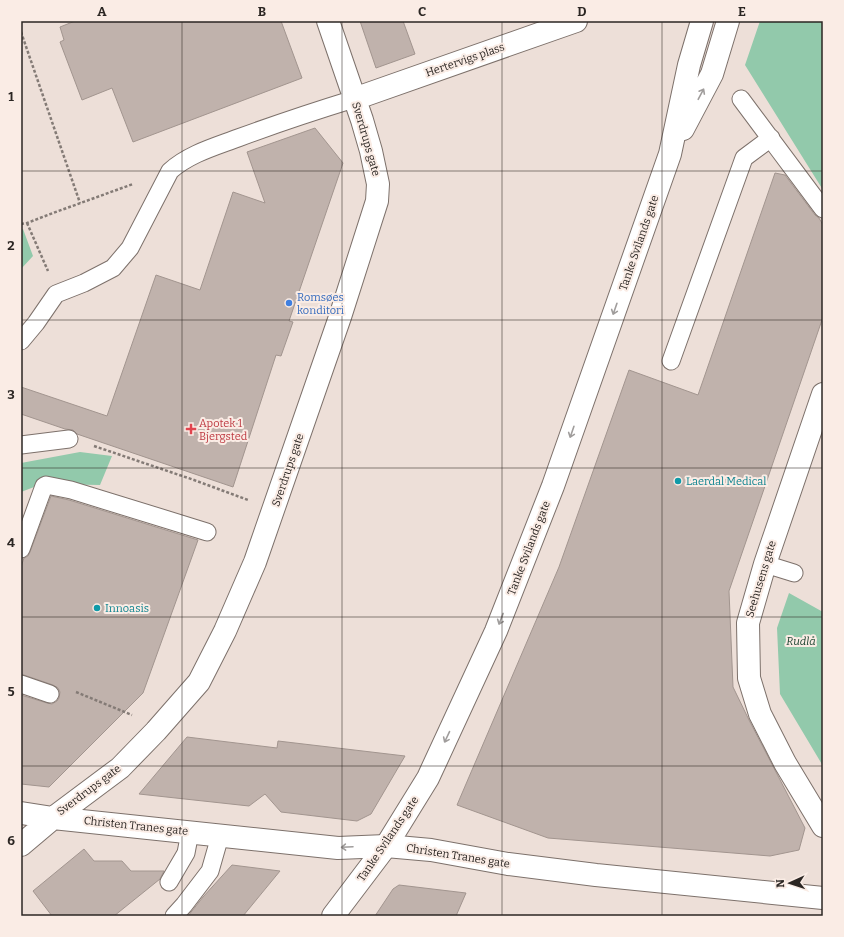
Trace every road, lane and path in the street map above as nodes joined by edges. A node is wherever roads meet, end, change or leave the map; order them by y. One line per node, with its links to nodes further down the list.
1 (328, 21): 6 (street, Sverdrups gate)
2 (576, 21): 6 (street, Hertervigs plass)
3 (702, 21): 9 (street, Tanke Svilands gate)
4 (728, 21): 9 (street, Tanke Svilands gate, one-way to 4)
5 (21, 32): 11 (path)
6 (354, 98): 10 (lane); 30 (street, Sverdrups gate)
7 (741, 99): 8 (lane)
8 (771, 138): 12 (lane); 17 (lane)
9 (670, 154): 35 (street, Tanke Svilands gate, one-way to 35)
10 (170, 171): 11 (path); 16 (lane)
11 (80, 203): 13 (path)
12 (823, 209)
13 (27, 223): 14 (path); 15 (path)
14 (21, 224)
15 (44, 260)
16 (21, 341)
17 (671, 361)
18 (823, 394): 24 (street, Seehusens gate)
19 (69, 439): 20 (lane); 21 (path)
20 (21, 445)
21 (232, 493)
22 (207, 532): 23 (lane)
23 (21, 549)
24 (765, 564): 25 (lane); 31 (street, Seehusens gate)
25 (794, 573)
26 (21, 684): 27 (lane)
27 (50, 694): 28 (path)
28 (137, 718)
29 (21, 813): 30 (street, Christen Tranes gate)
30 (53, 818): 32 (street, Christen Tranes gate); 34 (street, Sverdrups gate)
31 (823, 826)
32 (190, 832): 33 (street, Christen Tranes gate); 36 (lane)
33 (220, 836): 35 (street, Christen Tranes gate, one-way to 33); 38 (lane)
34 (21, 845)
35 (386, 846): 37 (street, Christen Tranes gate); 39 (street, Tanke Svilands gate)
36 (169, 882)
37 (823, 898)
38 (174, 916)
39 (333, 916)

